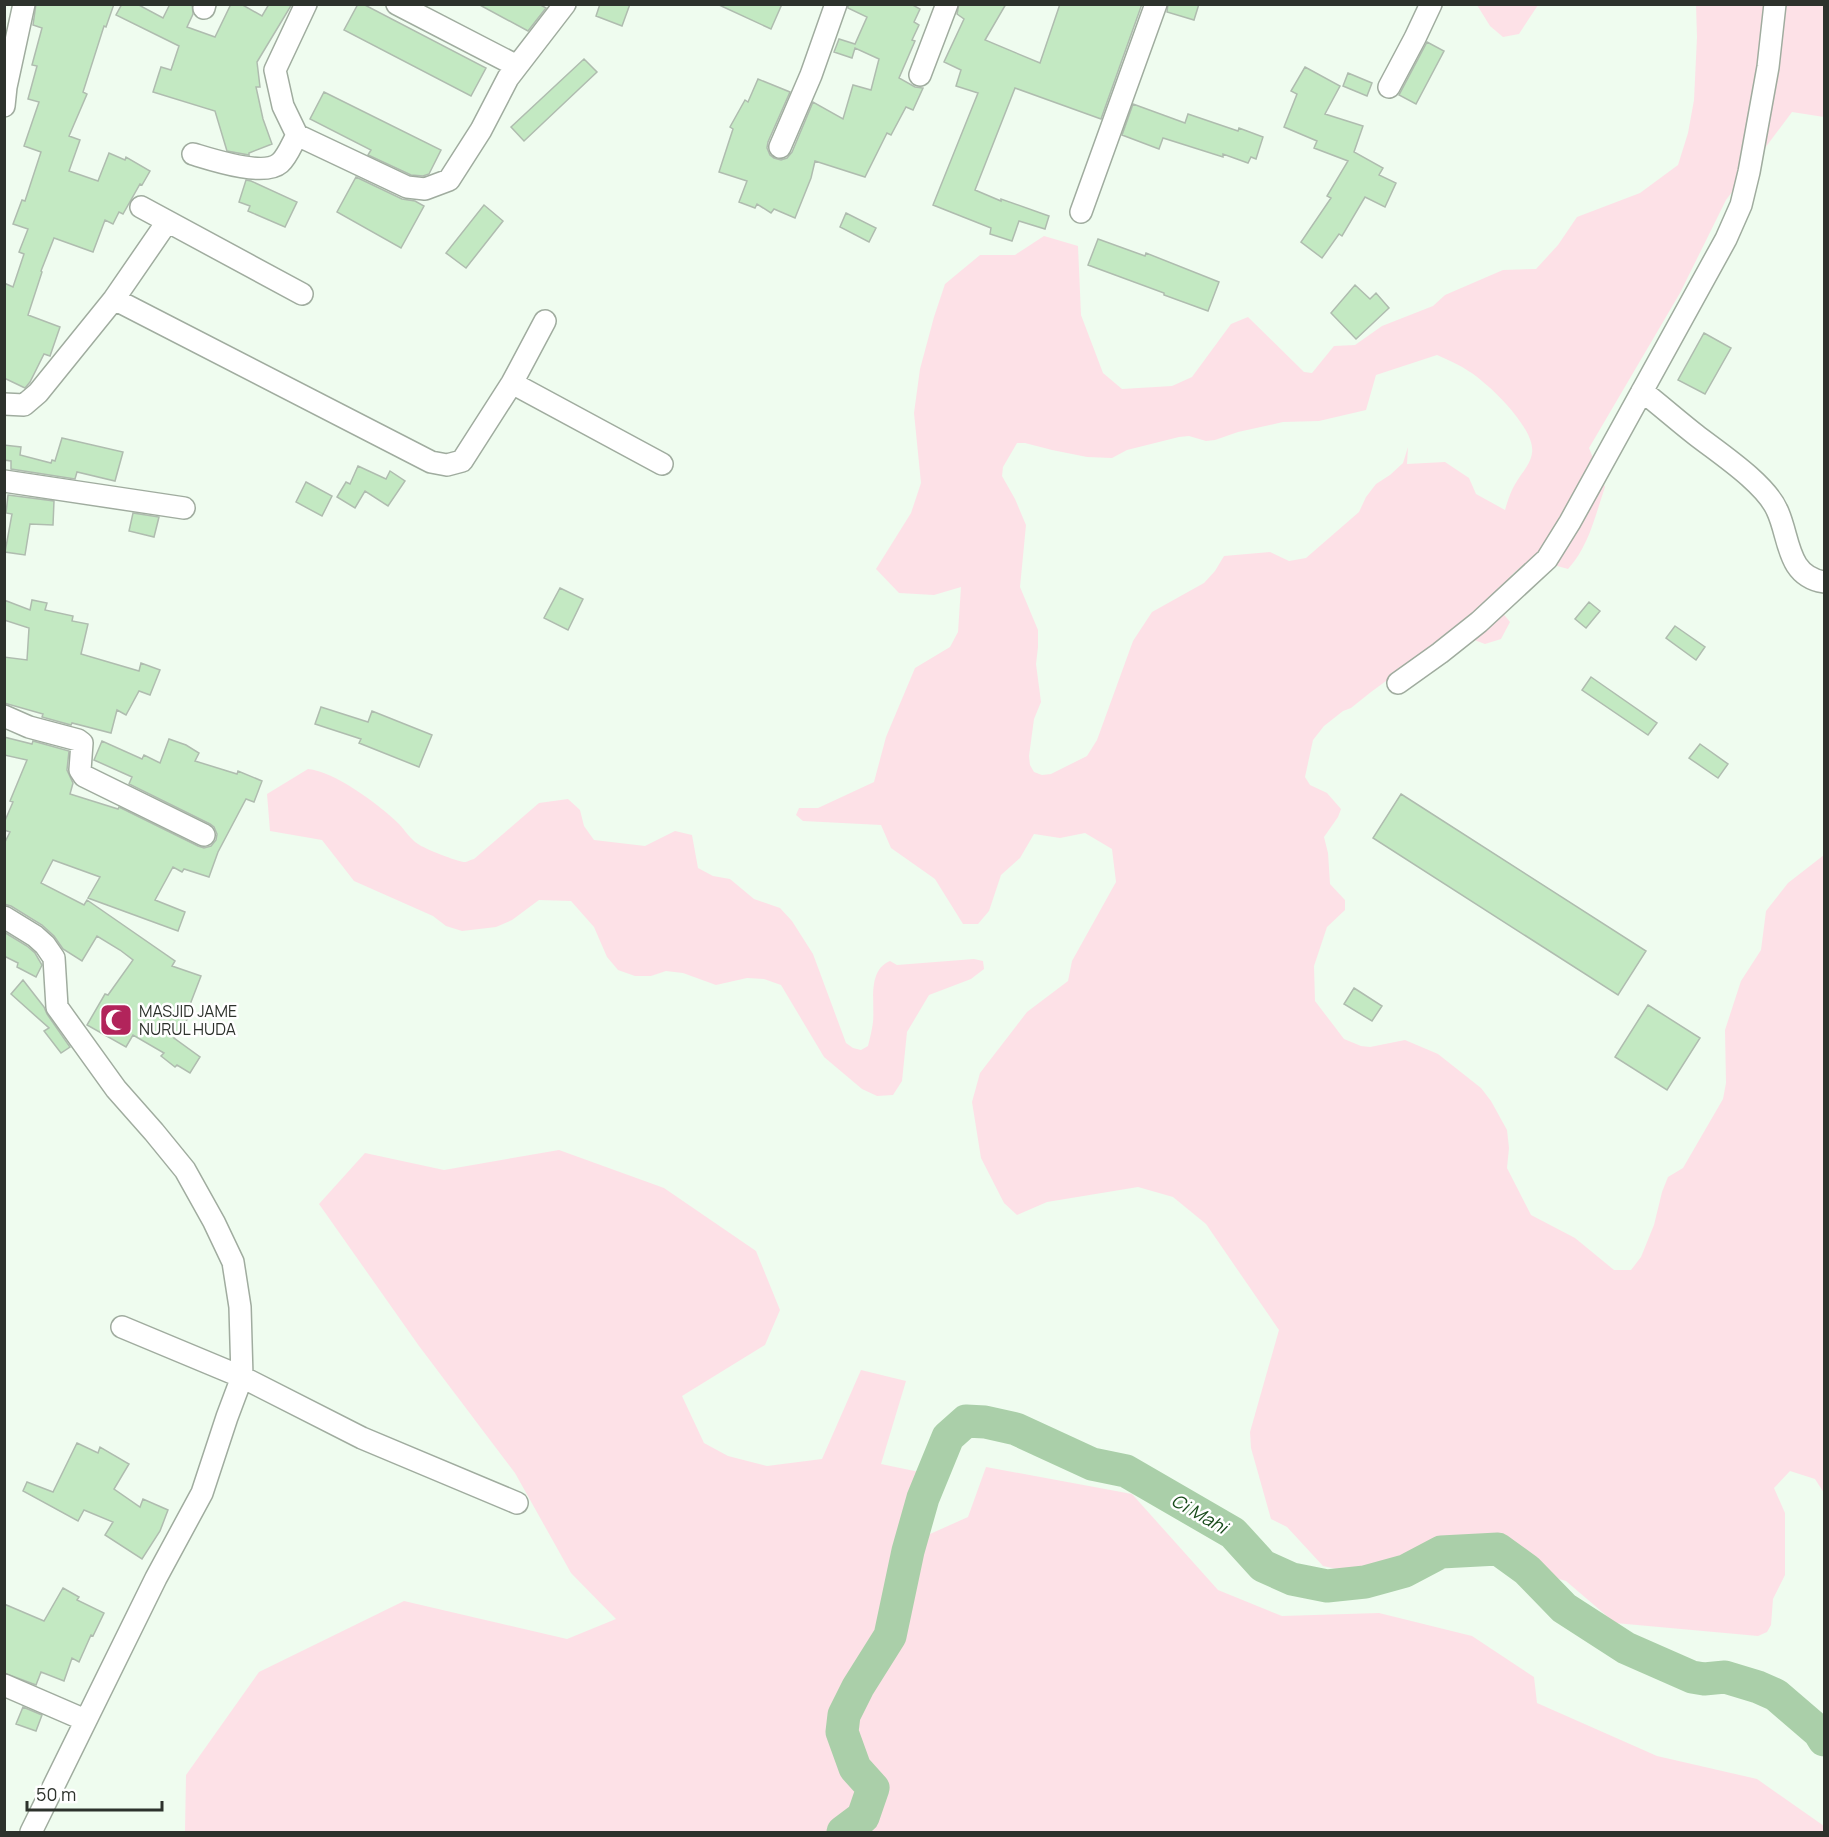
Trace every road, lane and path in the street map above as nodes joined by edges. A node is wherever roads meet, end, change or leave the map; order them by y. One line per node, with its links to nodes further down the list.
1 (24, 4): 13 (street)
2 (306, 4): 14 (street)
3 (397, 4): 10 (street)
4 (565, 4): 10 (street)
5 (836, 4): 15 (street)
6 (947, 4): 11 (street)
7 (1156, 4): 18 (street)
8 (1431, 4): 12 (street)
9 (1775, 4): 24 (street)
10 (517, 66): 14 (street)
11 (920, 75)
12 (1389, 87)
13 (4, 106)
14 (297, 135): 16 (street)
15 (780, 147)
16 (194, 154)
17 (141, 207): 19 (street)
18 (1081, 212)
19 (167, 222): 20 (street); 21 (street)
20 (302, 294)
21 (114, 299): 23 (street); 25 (street)
22 (544, 321): 23 (street)
23 (512, 383): 26 (street)
24 (1642, 391): 29 (street); 30 (street)
25 (4, 404)
26 (662, 464)
27 (4, 481): 28 (street)
28 (184, 508)
29 (1824, 582)
30 (1398, 683)
31 (4, 716): 32 (street)
32 (204, 835)
33 (4, 917): 35 (street)
34 (122, 1327): 35 (street)
35 (242, 1377): 36 (street); 38 (street)
36 (517, 1503)
37 (4, 1685): 38 (street)
38 (85, 1720): 39 (street)
39 (31, 1833)

